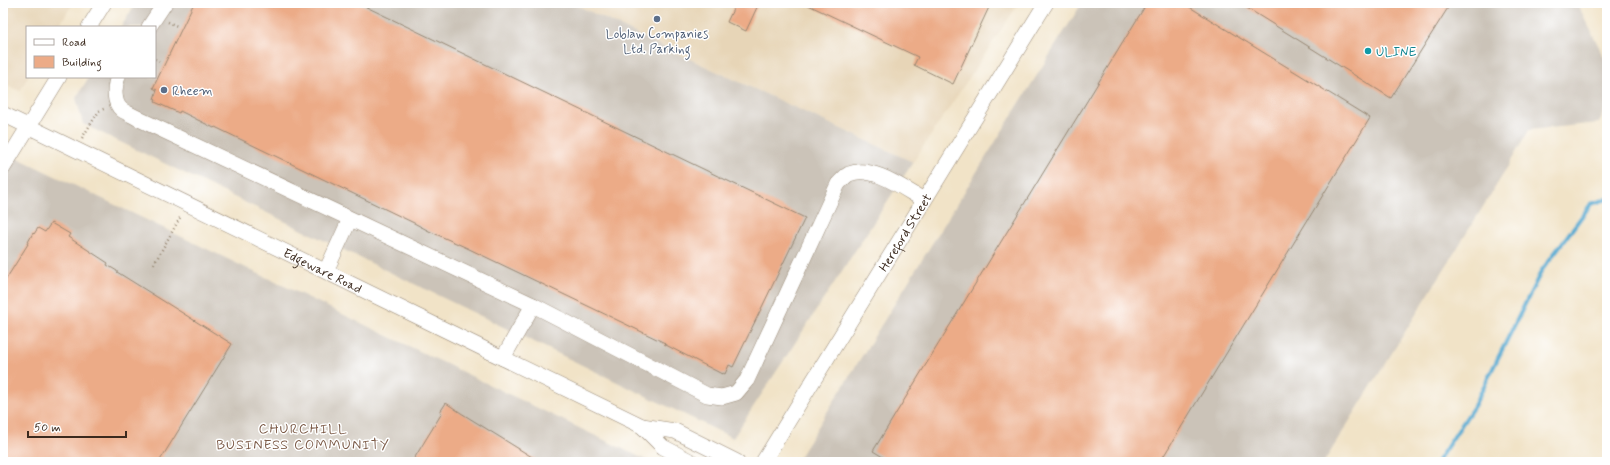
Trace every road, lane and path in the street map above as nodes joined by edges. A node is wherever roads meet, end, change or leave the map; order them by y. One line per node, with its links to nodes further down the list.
1 (104, 3): 4 (street)
2 (165, 3): 5 (street)
3 (1046, 3): 15 (street, Hereford Street)
4 (90, 26)
5 (150, 26)
6 (156, 60): 7 (path)
7 (159, 61)
8 (58, 78): 12 (street)
9 (118, 78): 10 (street)
10 (118, 104): 13 (path); 17 (street)
11 (3, 114): 12 (street, Edgeware Road)
12 (29, 126): 13 (street, Edgeware Road); 14 (street)
13 (75, 149): 16 (street, Edgeware Road)
14 (3, 168)
15 (924, 200): 20 (street); 25 (street, Hereford Street)
16 (188, 204): 18 (path); 19 (street, Edgeware Road)
17 (350, 219): 19 (street); 20 (street)
18 (154, 264)
19 (326, 271): 21 (street, Edgeware Road)
20 (533, 305): 21 (street)
21 (503, 358): 22 (street, Edgeware Road)
22 (642, 426): 23 (street, Edgeware Road); 24 (street, Edgeware Road)
23 (692, 462)
24 (737, 462)
25 (763, 462)

